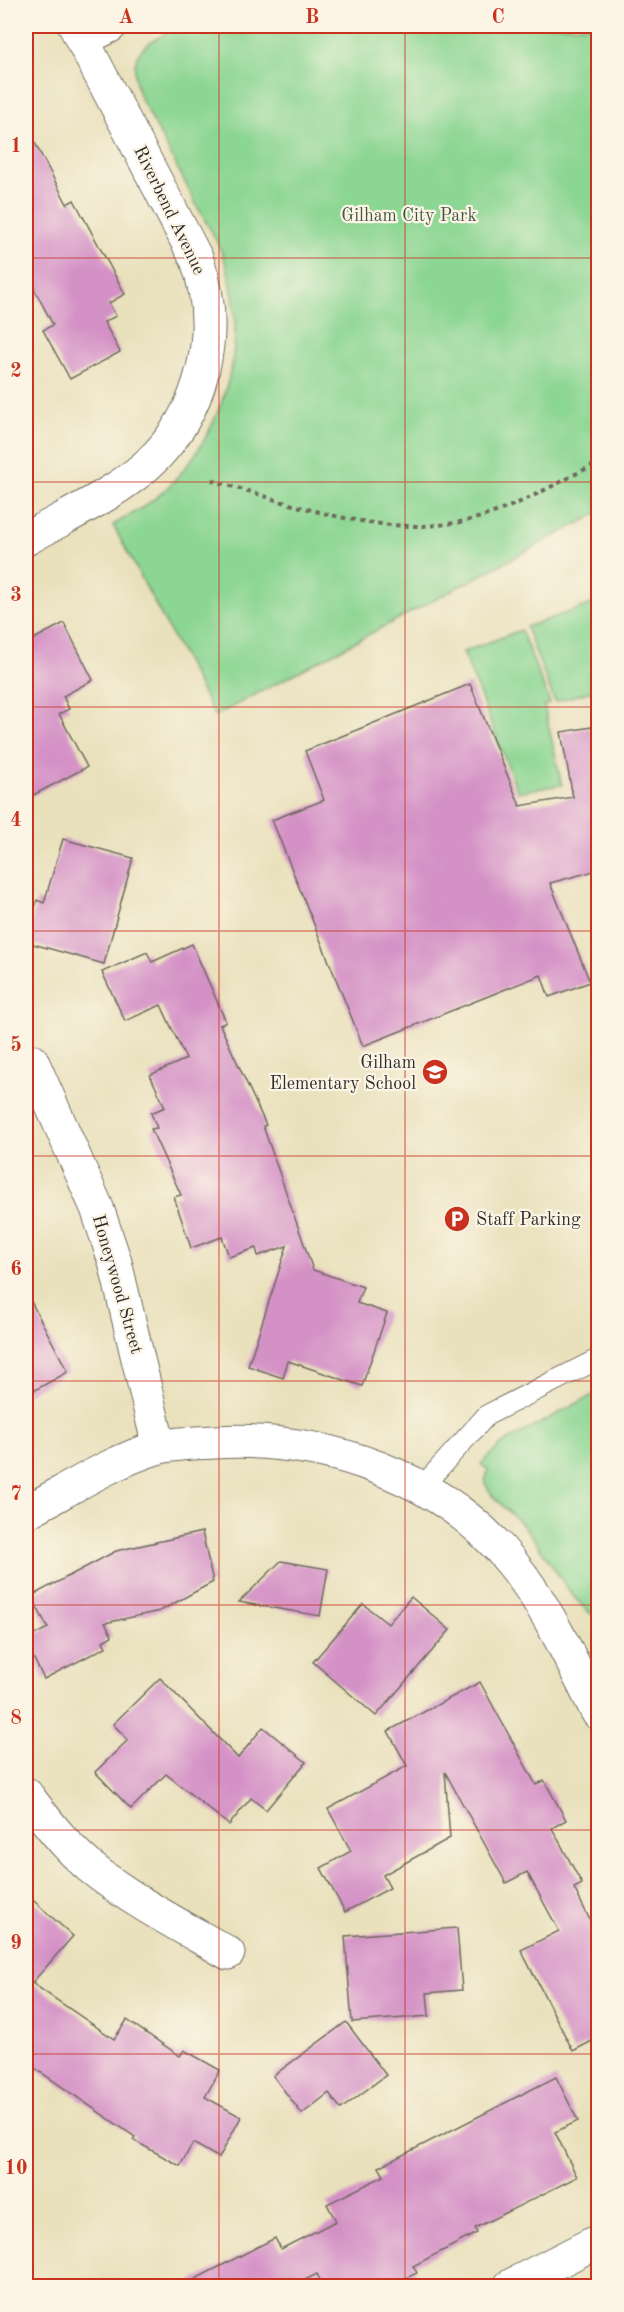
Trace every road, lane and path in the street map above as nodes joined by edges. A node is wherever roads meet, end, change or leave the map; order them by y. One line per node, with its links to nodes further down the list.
1 (89, 30): 4 (street, Riverbend Avenue)
2 (598, 463): 3 (path)
3 (212, 480)
4 (26, 539)
5 (32, 1061): 7 (street, Honeywood Street)
6 (598, 1359): 8 (lane)
7 (159, 1448): 8 (street); 9 (street)
8 (423, 1490): 10 (street)
9 (26, 1512)
10 (590, 1677): 11 (street)
11 (598, 1713)
12 (26, 1794): 13 (street)
13 (228, 1953)
14 (598, 2241): 15 (street)
15 (510, 2286)

